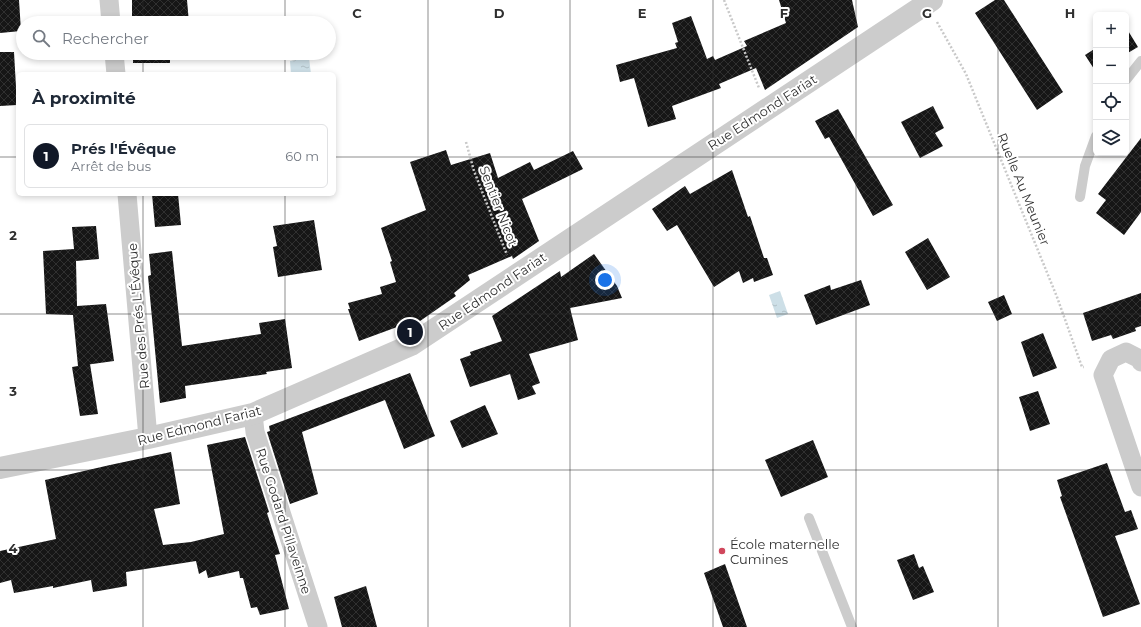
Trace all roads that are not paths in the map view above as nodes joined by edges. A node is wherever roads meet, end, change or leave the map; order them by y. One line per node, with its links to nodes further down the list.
1 (109, 0): 3 (street)
2 (927, 4): 12 (street, Rue Edmond Fariat)
3 (110, 16)
4 (115, 60): 6 (street)
5 (1141, 61): 7 (lane)
6 (116, 72)
7 (1129, 76)
8 (1093, 144): 10 (lane)
9 (127, 196): 13 (street, Rue des Prés L'Évêque)
10 (1080, 197)
11 (1141, 362): 15 (street)
12 (253, 414): 13 (street, Rue Edmond Fariat); 17 (street, Rue Godard Pillaveinne)
13 (148, 438): 14 (street, Rue Edmond Fariat)
14 (0, 468)
15 (1141, 487)
16 (809, 518): 18 (lane)
17 (318, 627)
18 (852, 627)

